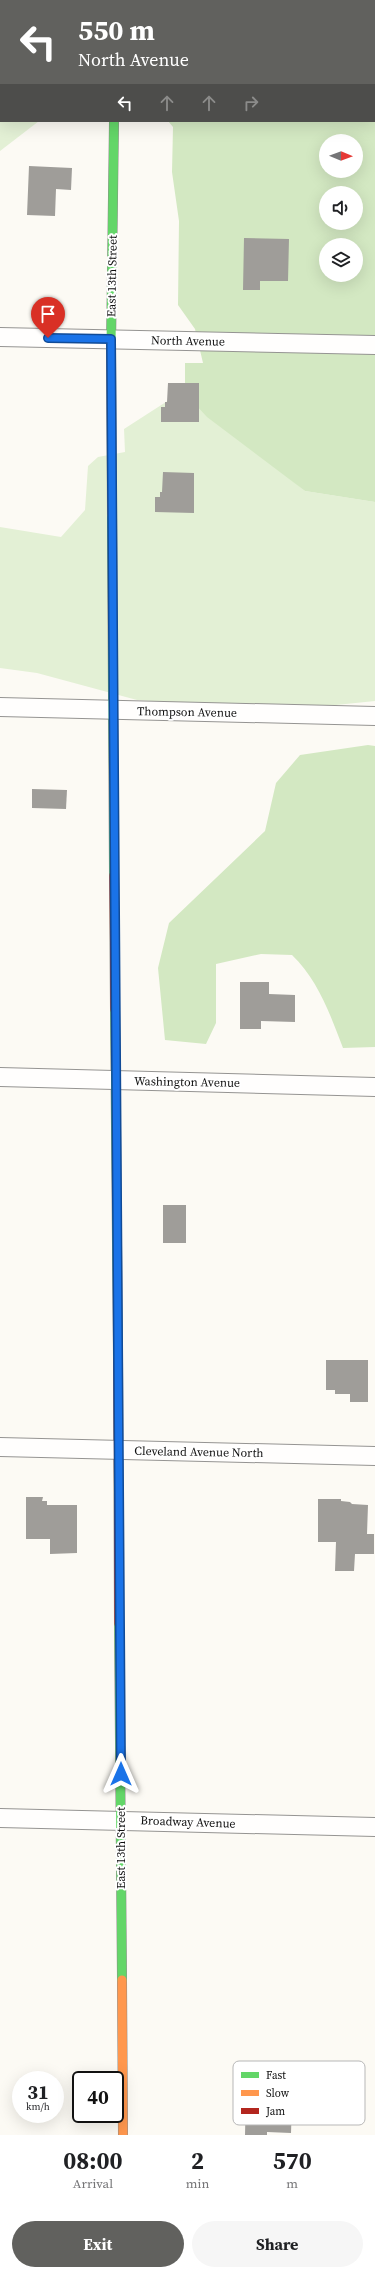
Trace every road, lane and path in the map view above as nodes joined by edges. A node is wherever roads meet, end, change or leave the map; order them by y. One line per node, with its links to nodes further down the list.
1 (114, 122): 3 (street, East 13th Street)
2 (0, 337): 3 (street, North Avenue)
3 (111, 339): 4 (street, North Avenue); 6 (street, East 13th Street)
4 (375, 346)
5 (0, 707): 6 (street, Thompson Avenue)
6 (113, 710): 7 (street, Thompson Avenue); 9 (street, East 13th Street)
7 (375, 716)
8 (0, 1077): 9 (street, Washington Avenue)
9 (116, 1080): 10 (street, Washington Avenue); 12 (street, East 13th Street)
10 (375, 1086)
11 (0, 1447): 12 (street, Cleveland Avenue North)
12 (119, 1450): 13 (street, Cleveland Avenue North); 15 (street, East 13th Street)
13 (375, 1456)
14 (0, 1818): 15 (street, Broadway Avenue)
15 (121, 1820): 16 (street, Broadway Avenue); 17 (street, East 13th Street)
16 (375, 1827)
17 (123, 2135)

